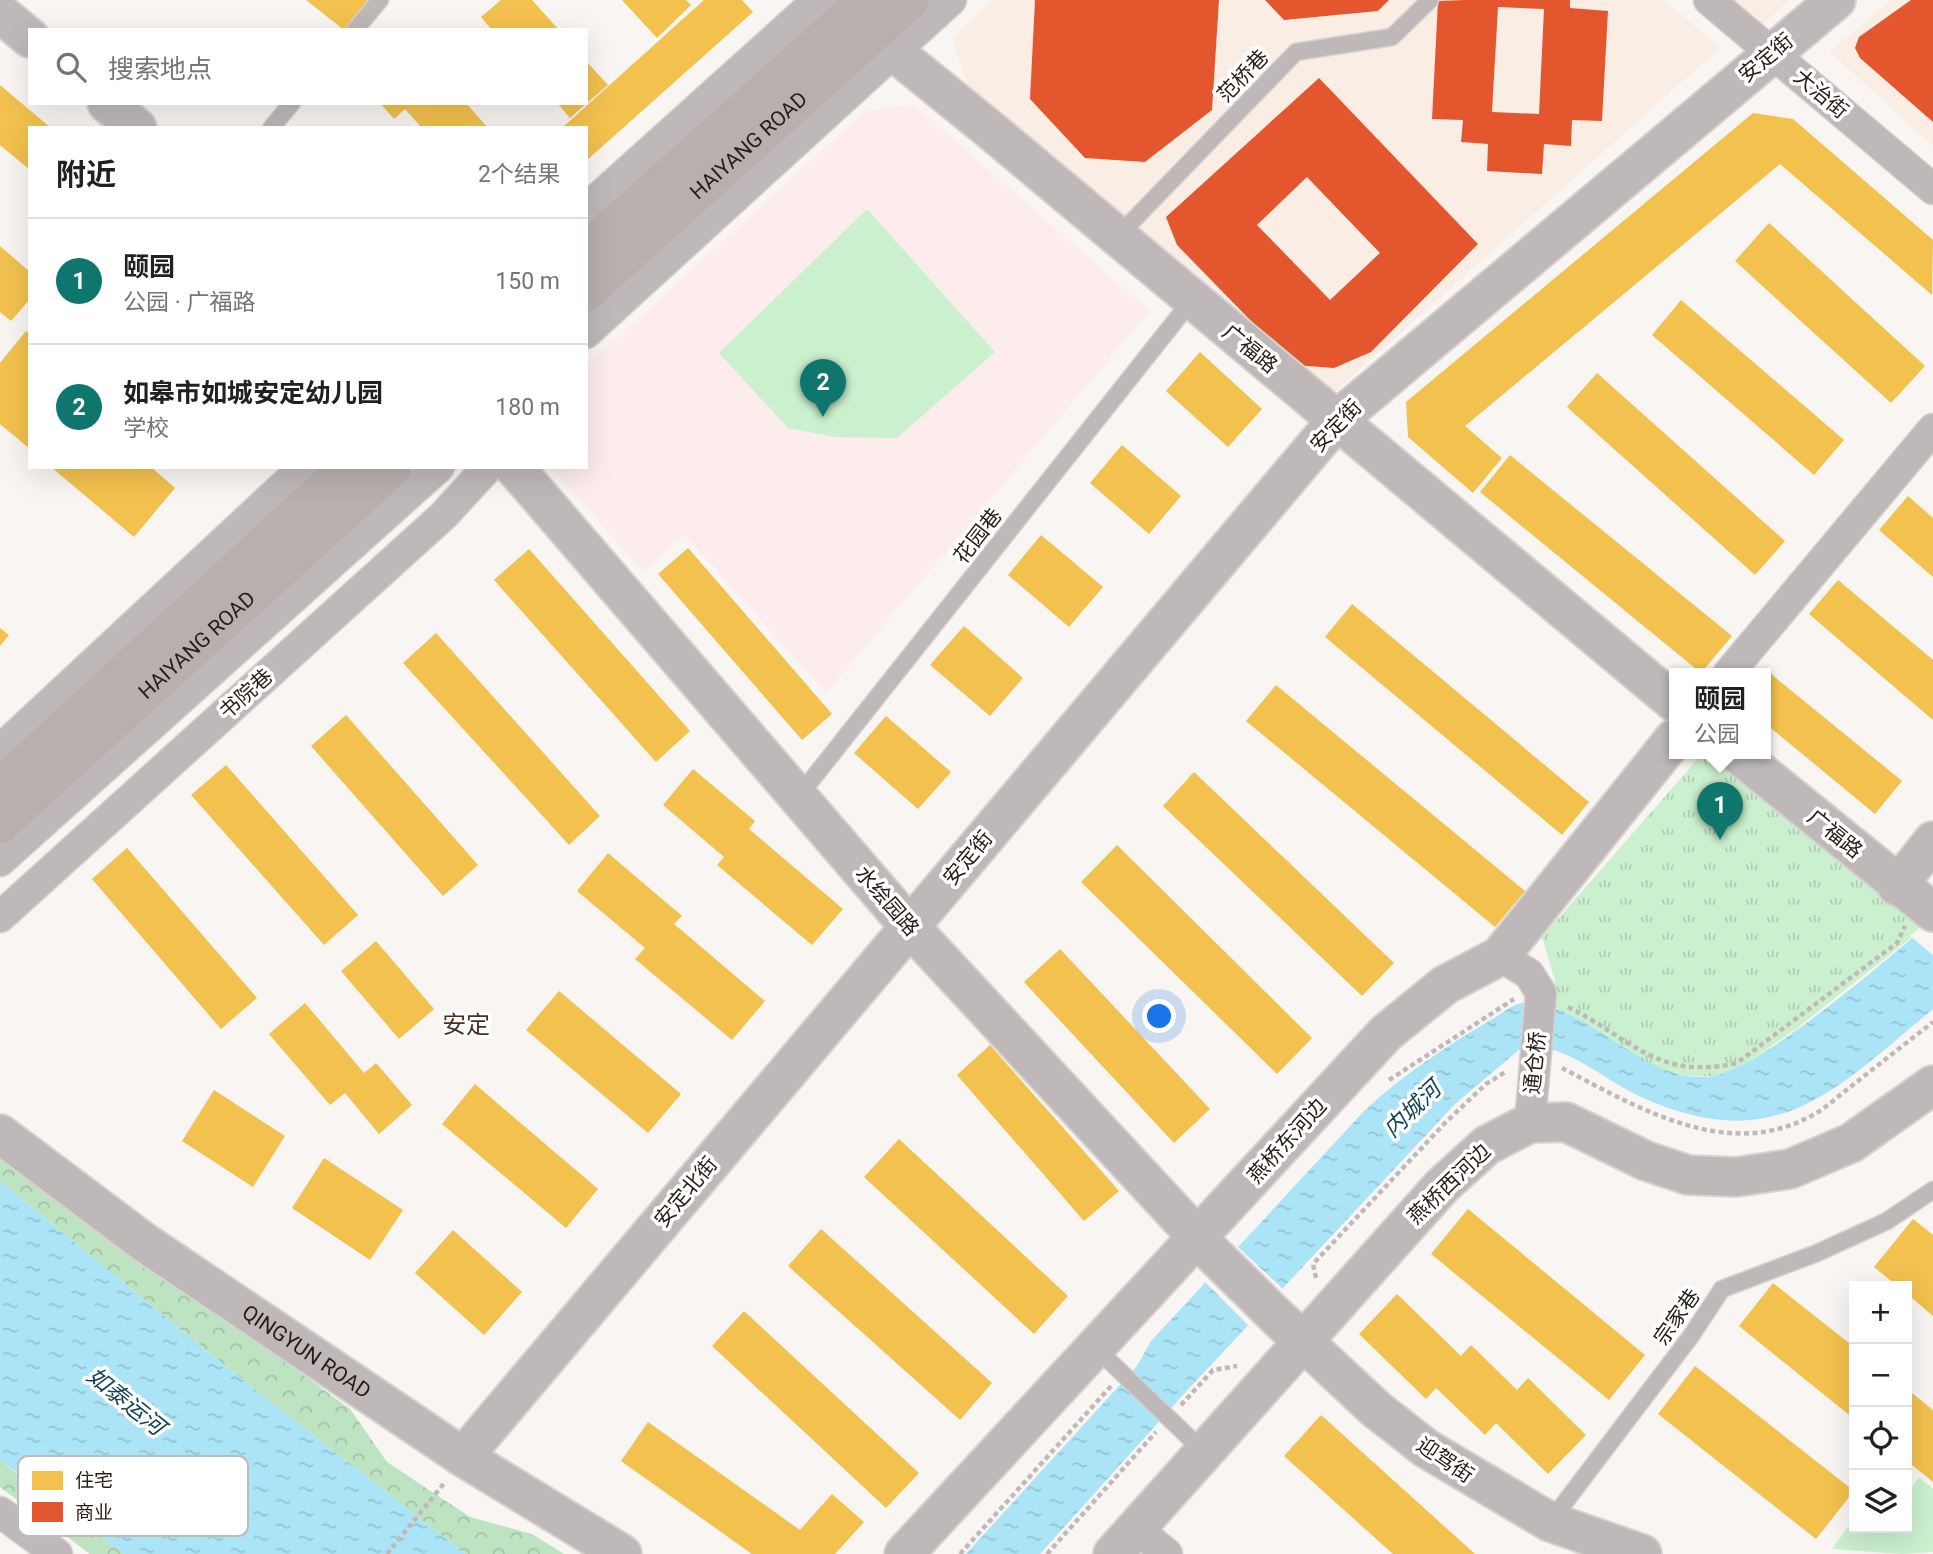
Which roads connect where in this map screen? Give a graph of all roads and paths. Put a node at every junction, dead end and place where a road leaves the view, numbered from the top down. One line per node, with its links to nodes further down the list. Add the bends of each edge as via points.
1 (380, 0): 9 (lane)
2 (910, 0): 8 (main road, HAIYANG ROAD)
3 (951, 0): 8 (street)
4 (1430, 0): 18 (lane, 范桥巷, via 1392,37 1296,52)
5 (1709, 0): 11 (street, 大治街)
6 (1836, 0): 11 (street, 安定街)
7 (0, 13): 10 (street)
8 (854, 17): 17 (street); 18 (street, 广福路); 19 (main road, HAIYANG ROAD); 20 (main road, HAIYANG ROAD); 22 (street)
9 (357, 28)
10 (28, 36)
11 (1772, 52): 16 (street, 大治街); 23 (street, 安定街)
12 (109, 105): 14 (street)
13 (290, 105): 15 (lane)
14 (135, 126)
15 (273, 126)
16 (1933, 189)
17 (588, 208)
18 (1117, 237): 21 (street, 广福路)
19 (588, 249)
20 (588, 290)
21 (1191, 301): 23 (street, 广福路); 37 (lane, 花园巷)
22 (588, 331)
23 (1337, 420): 32 (street, 广福路); 42 (street, 安定街)
24 (1933, 429): 31 (street)
25 (302, 469): 34 (street)
26 (346, 469): 36 (main road, HAIYANG ROAD)
27 (391, 469): 39 (main road, HAIYANG ROAD)
28 (437, 469): 39 (street)
29 (486, 469): 41 (street, 书院巷, via 444,514)
30 (516, 469): 37 (street, 水绘园路)
31 (1733, 668)
32 (1669, 697)
33 (1669, 745): 43 (street, 燕桥东河边)
34 (0, 750)
35 (1744, 759): 40 (street, 广福路)
36 (0, 788)
37 (798, 797): 42 (street, 水绘园路)
38 (1933, 841): 40 (street)
39 (5, 844)
40 (1919, 902): 44 (path, via 1897,943 1737,1063 1711,1069 1681,1068 1647,1055 1576,1011)
41 (0, 917)
42 (910, 927): 50 (street, 水绘园路); 54 (street, 安定北街)
43 (1500, 956): 44 (street, via 1529,974); 50 (street, 燕桥东河边, via 1445,985 1386,1032)
44 (1540, 998): 45 (path, via 1520,995); 47 (street, 通仓桥)
45 (1386, 1082)
46 (1933, 1085): 47 (street, 燕桥西河边, via 1851,1143 1790,1169 1736,1177 1688,1175 1646,1161 1566,1122)
47 (1530, 1123): 51 (street, 燕桥西河边, via 1487,1144)
48 (0, 1134): 54 (street, QINGYUN ROAD)
49 (1933, 1189): 56 (lane, 宗家巷, via 1887,1221 1722,1289)
50 (1207, 1247): 51 (street, 水绘园路); 52 (street, 燕桥东河边)
51 (1290, 1330): 53 (street, 燕桥西河边); 56 (street, 迎驾街, via 1427,1449)
52 (1115, 1365): 53 (lane); 63 (street, 燕桥东河边); 64 (path)
53 (1204, 1452): 59 (street, 燕桥西河边)
54 (455, 1468): 61 (path); 62 (street, QINGYUN ROAD)
55 (0, 1512): 57 (street)
56 (1550, 1522): 66 (street, 迎驾街)
57 (18, 1525)
58 (33, 1536): 60 (street)
59 (1125, 1541): 65 (street)
60 (57, 1554)
61 (387, 1554)
62 (622, 1554)
63 (904, 1554)
64 (960, 1554)
65 (1167, 1554)
66 (1642, 1554)

